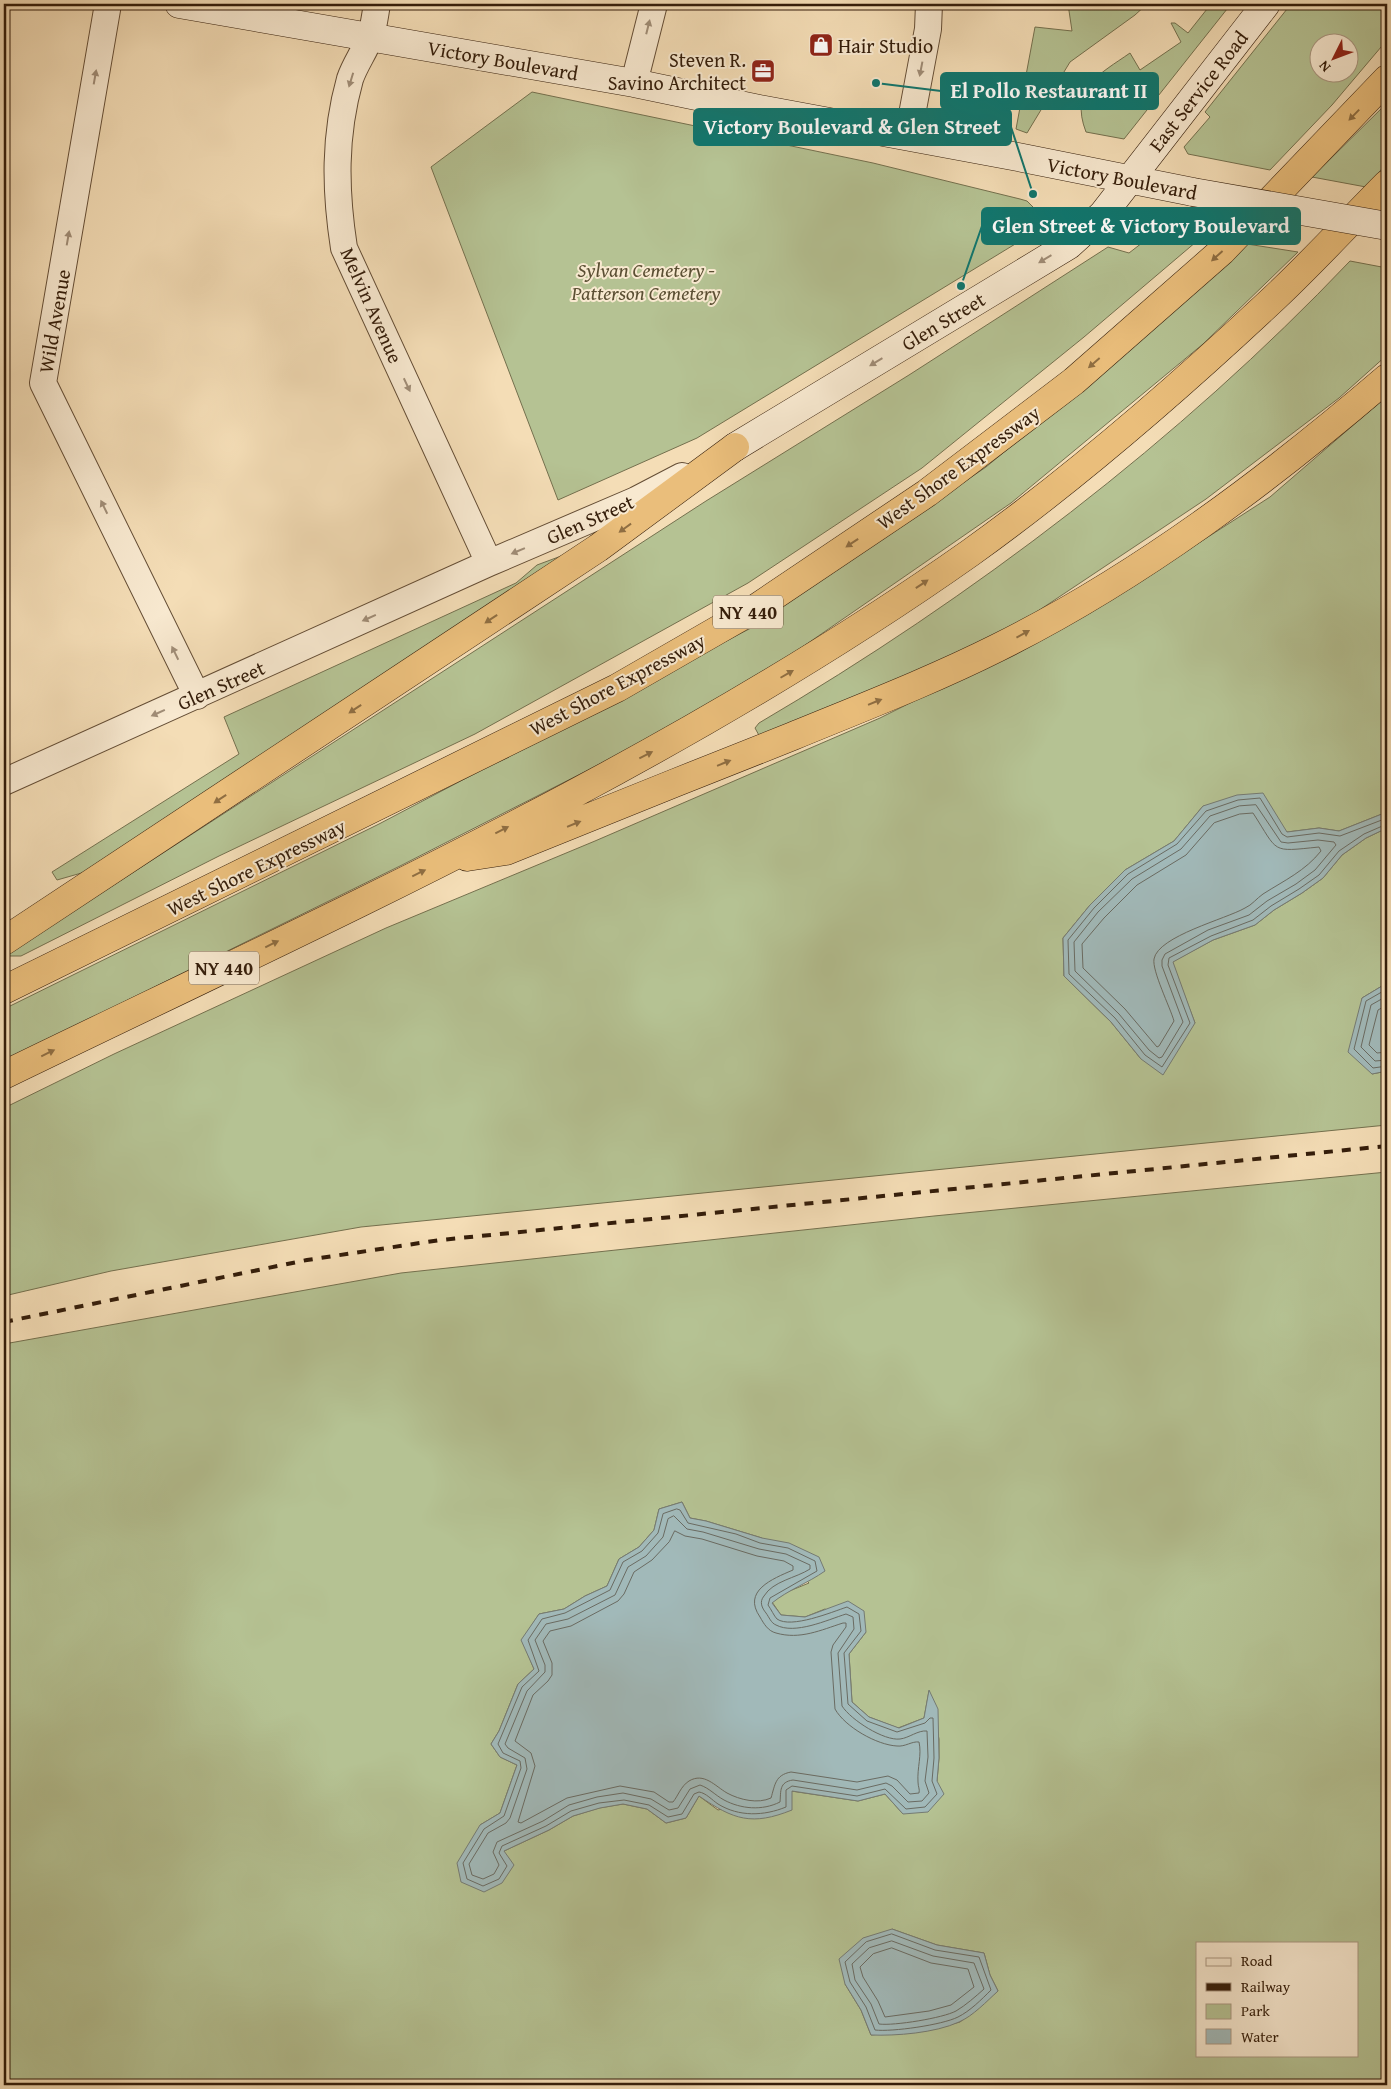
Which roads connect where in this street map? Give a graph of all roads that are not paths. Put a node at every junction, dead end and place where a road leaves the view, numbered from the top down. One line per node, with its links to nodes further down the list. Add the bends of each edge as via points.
1 (108, 4): 17 (street, Wild Avenue, one-way to 1, via 43,383)
2 (179, 4): 7 (main road, Victory Boulevard)
3 (377, 4): 7 (street, Melvin Avenue)
4 (654, 4): 9 (street, one-way to 4)
5 (929, 4): 10 (street, one-way to 10, via 928,29)
6 (1266, 4): 11 (main road, East Service Road)
7 (371, 36): 9 (main road, Victory Boulevard); 16 (street, Melvin Avenue, one-way to 16, via 351,76 340,122 338,206 344,248)
8 (1387, 78): 21 (highway, West Shore Expressway / NY 440, one-way to 21, via 1222,251 1074,381 928,493 764,602 617,688)
9 (634, 84): 10 (main road, Victory Boulevard)
10 (908, 136): 11 (main road, Victory Boulevard)
11 (1130, 179): 13 (main road, Victory Boulevard, bridge); 15 (main road, Glen Street, one-way to 15, via 1103,214 1069,245)
12 (1387, 184): 19 (highway, NY 440, one-way to 12, via 658,749 797,668 970,552 1119,438 1273,300)
13 (1387, 226)
14 (1387, 378): 19 (highway, one-way to 14, via 506,851 887,698 998,648 1136,568 1232,503 1310,444)
15 (735, 448): 16 (street, Glen Street, one-way to 16, via 636,500); 20 (highway, one-way to 20, via 598,548)
16 (489, 563): 17 (street, Glen Street, one-way to 17)
17 (196, 696): 18 (street, Glen Street, one-way to 18)
18 (4, 782)
19 (444, 861): 22 (highway, NY 440, one-way to 19)
20 (4, 942)
21 (4, 990)
22 (4, 1075)

